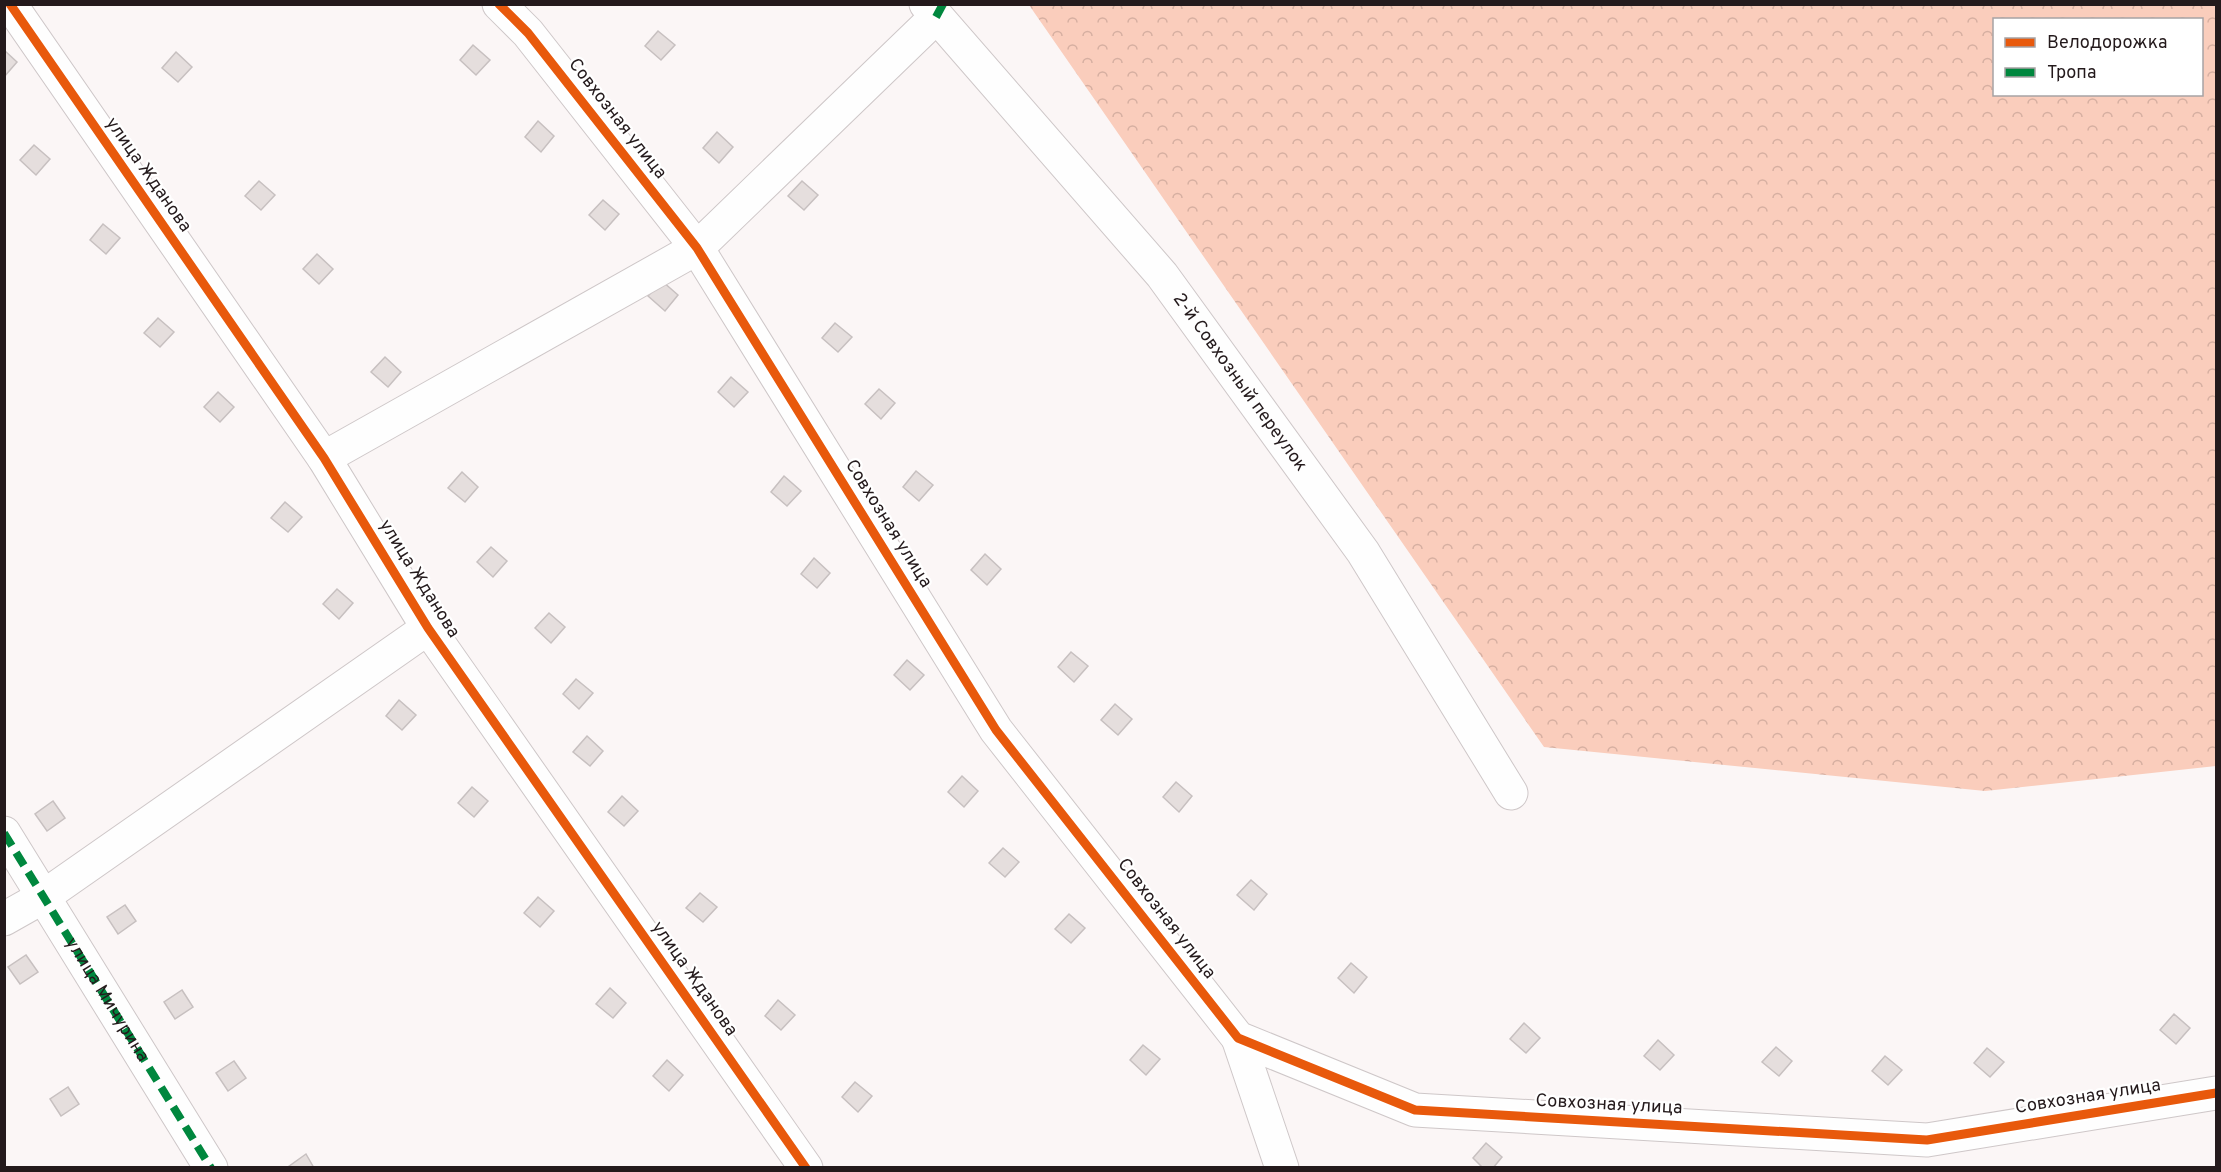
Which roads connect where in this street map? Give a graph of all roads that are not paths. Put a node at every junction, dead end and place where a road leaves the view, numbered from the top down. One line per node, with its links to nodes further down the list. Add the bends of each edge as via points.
1 (10, 4): 5 (street, улица Жданова)
2 (499, 4): 4 (street, Совхозная улица, via 528,33)
3 (931, 10): 4 (street); 7 (street, 2-й Совхозный переулок, via 1162,275 1363,552)
4 (696, 248): 5 (street); 11 (street, Совхозная улица, via 996,729)
5 (324, 458): 6 (street, улица Жданова)
6 (428, 628): 9 (street); 14 (street, улица Жданова)
7 (1511, 793)
8 (4, 833): 9 (street, улица Мичурина)
9 (43, 897): 10 (street); 13 (street, улица Мичурина)
10 (4, 919)
11 (1238, 1038): 12 (street, Совхозная улица, via 1415,1110 1927,1140); 15 (street)
12 (2217, 1093)
13 (211, 1167)
14 (806, 1167)
15 (1282, 1167)

